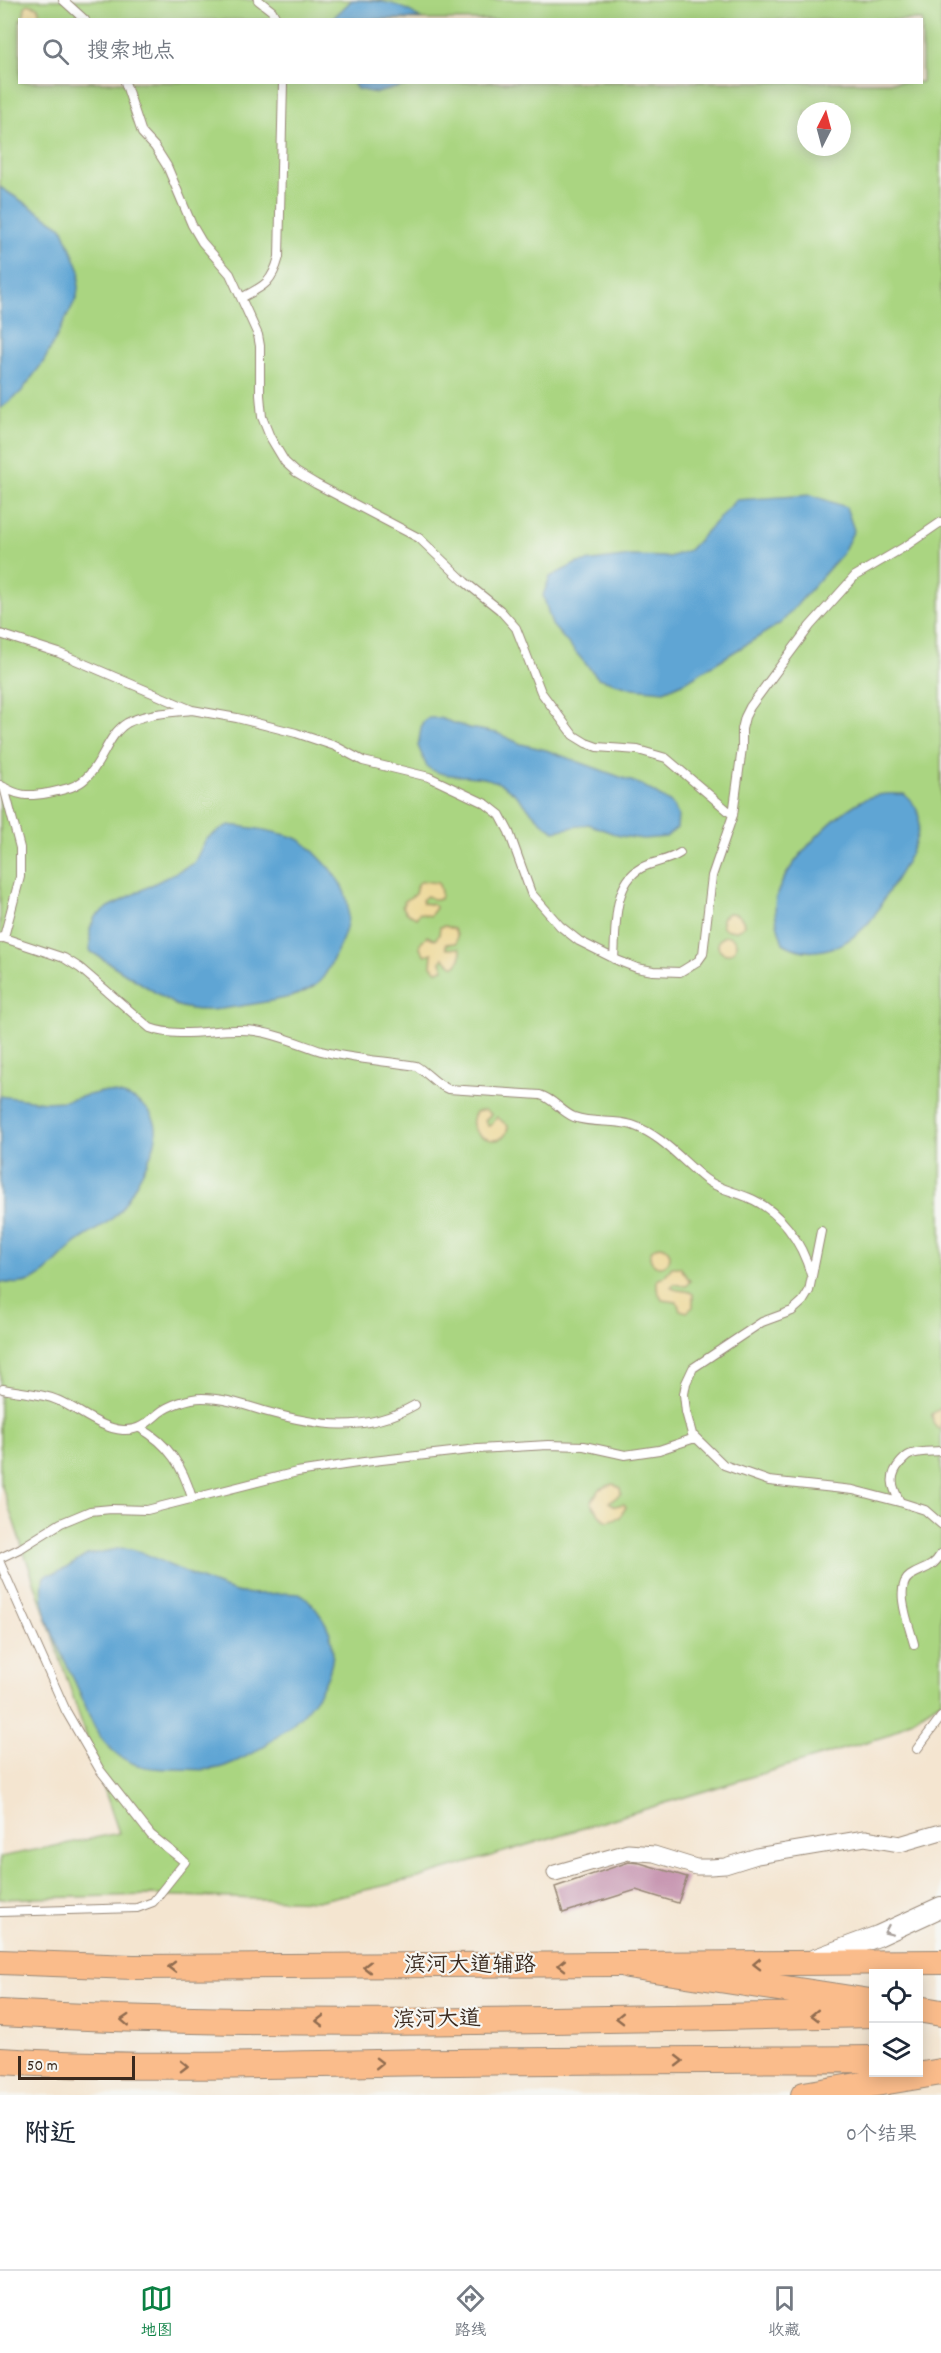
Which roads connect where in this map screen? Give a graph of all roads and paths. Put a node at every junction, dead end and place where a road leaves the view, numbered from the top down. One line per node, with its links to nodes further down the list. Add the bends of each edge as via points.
1 (63, 0): 3 (lane)
2 (258, 0): 4 (lane)
3 (83, 18)
4 (276, 18)
5 (126, 84): 7 (lane, via 138,123 167,166 192,225 230,274)
6 (283, 84): 7 (lane, via 279,257 269,282)
7 (241, 298): 12 (lane, via 260,346 262,417 285,462 316,484 419,538 500,610 516,628 541,692 573,735 597,747 638,750 666,758)
8 (941, 522): 12 (lane, via 855,576 810,626 750,707 742,729)
9 (0, 634): 10 (lane, via 59,653)
10 (192, 710): 11 (lane, via 145,716 126,723 87,777 75,786 35,796 17,795); 15 (lane, via 296,733 363,760 429,777 486,804 500,815 509,832 531,893 560,926)
11 (2, 786): 14 (lane, via 20,849 20,877)
12 (733, 815): 15 (lane, via 712,876 703,954 698,961 680,972 666,973)
13 (680, 853): 15 (lane, via 632,874 618,907)
14 (1, 938): 17 (lane, via 64,958 150,1028 164,1033 207,1030 272,1034 336,1054 417,1066 448,1089 540,1095 574,1117 631,1125 649,1132 718,1188 755,1200 782,1221 799,1246)
15 (614, 959)
16 (821, 1231): 17 (lane)
17 (811, 1275): 21 (lane, via 809,1291 792,1311 762,1322 693,1368 684,1394)
18 (3, 1389): 20 (lane, via 56,1399 109,1427)
19 (415, 1405): 20 (lane, via 379,1422 342,1426 198,1397 160,1412)
20 (140, 1428): 23 (lane, via 165,1444 186,1479)
21 (695, 1438): 23 (lane, via 659,1450 625,1455 584,1446 548,1445 364,1462 297,1472); 24 (lane, via 724,1466 750,1475 770,1481 853,1490)
22 (941, 1451): 24 (lane, via 909,1454 894,1470 892,1484)
23 (192, 1498): 27 (lane, via 147,1510 90,1511 61,1523)
24 (900, 1502): 25 (lane, via 925,1510)
25 (941, 1524)
26 (941, 1554): 28 (lane, via 932,1566 904,1582 903,1598)
27 (0, 1560): 34 (lane, via 66,1711 100,1770 151,1835 185,1862 153,1902 137,1908)
28 (914, 1644)
29 (941, 1717): 30 (lane)
30 (917, 1749)
31 (941, 1832): 32 (street, via 900,1844 865,1838 710,1867 628,1852)
32 (555, 1873)
33 (941, 1907): 37 (street, one-way to 37)
34 (0, 1912)
35 (0, 1962): 38 (main road, 滨河大道辅路, one-way to 35, via 133,1967)
36 (941, 1962): 37 (main road, 滨河大道辅路)
37 (804, 1963): 38 (main road, 滨河大道辅路, one-way to 38)
38 (628, 1965): 39 (highway)
39 (869, 2001)
40 (923, 2011): 42 (highway)
41 (0, 2013): 43 (highway, 滨河大道, one-way to 41, via 372,2022 133,2020)
42 (941, 2013)
43 (869, 2014)
44 (869, 2059): 47 (highway, 滨河大道, one-way to 44, via 218,2066)
45 (923, 2059): 46 (highway)
46 (941, 2059)
47 (0, 2061)
48 (941, 2072): 49 (highway)
49 (804, 2095)

